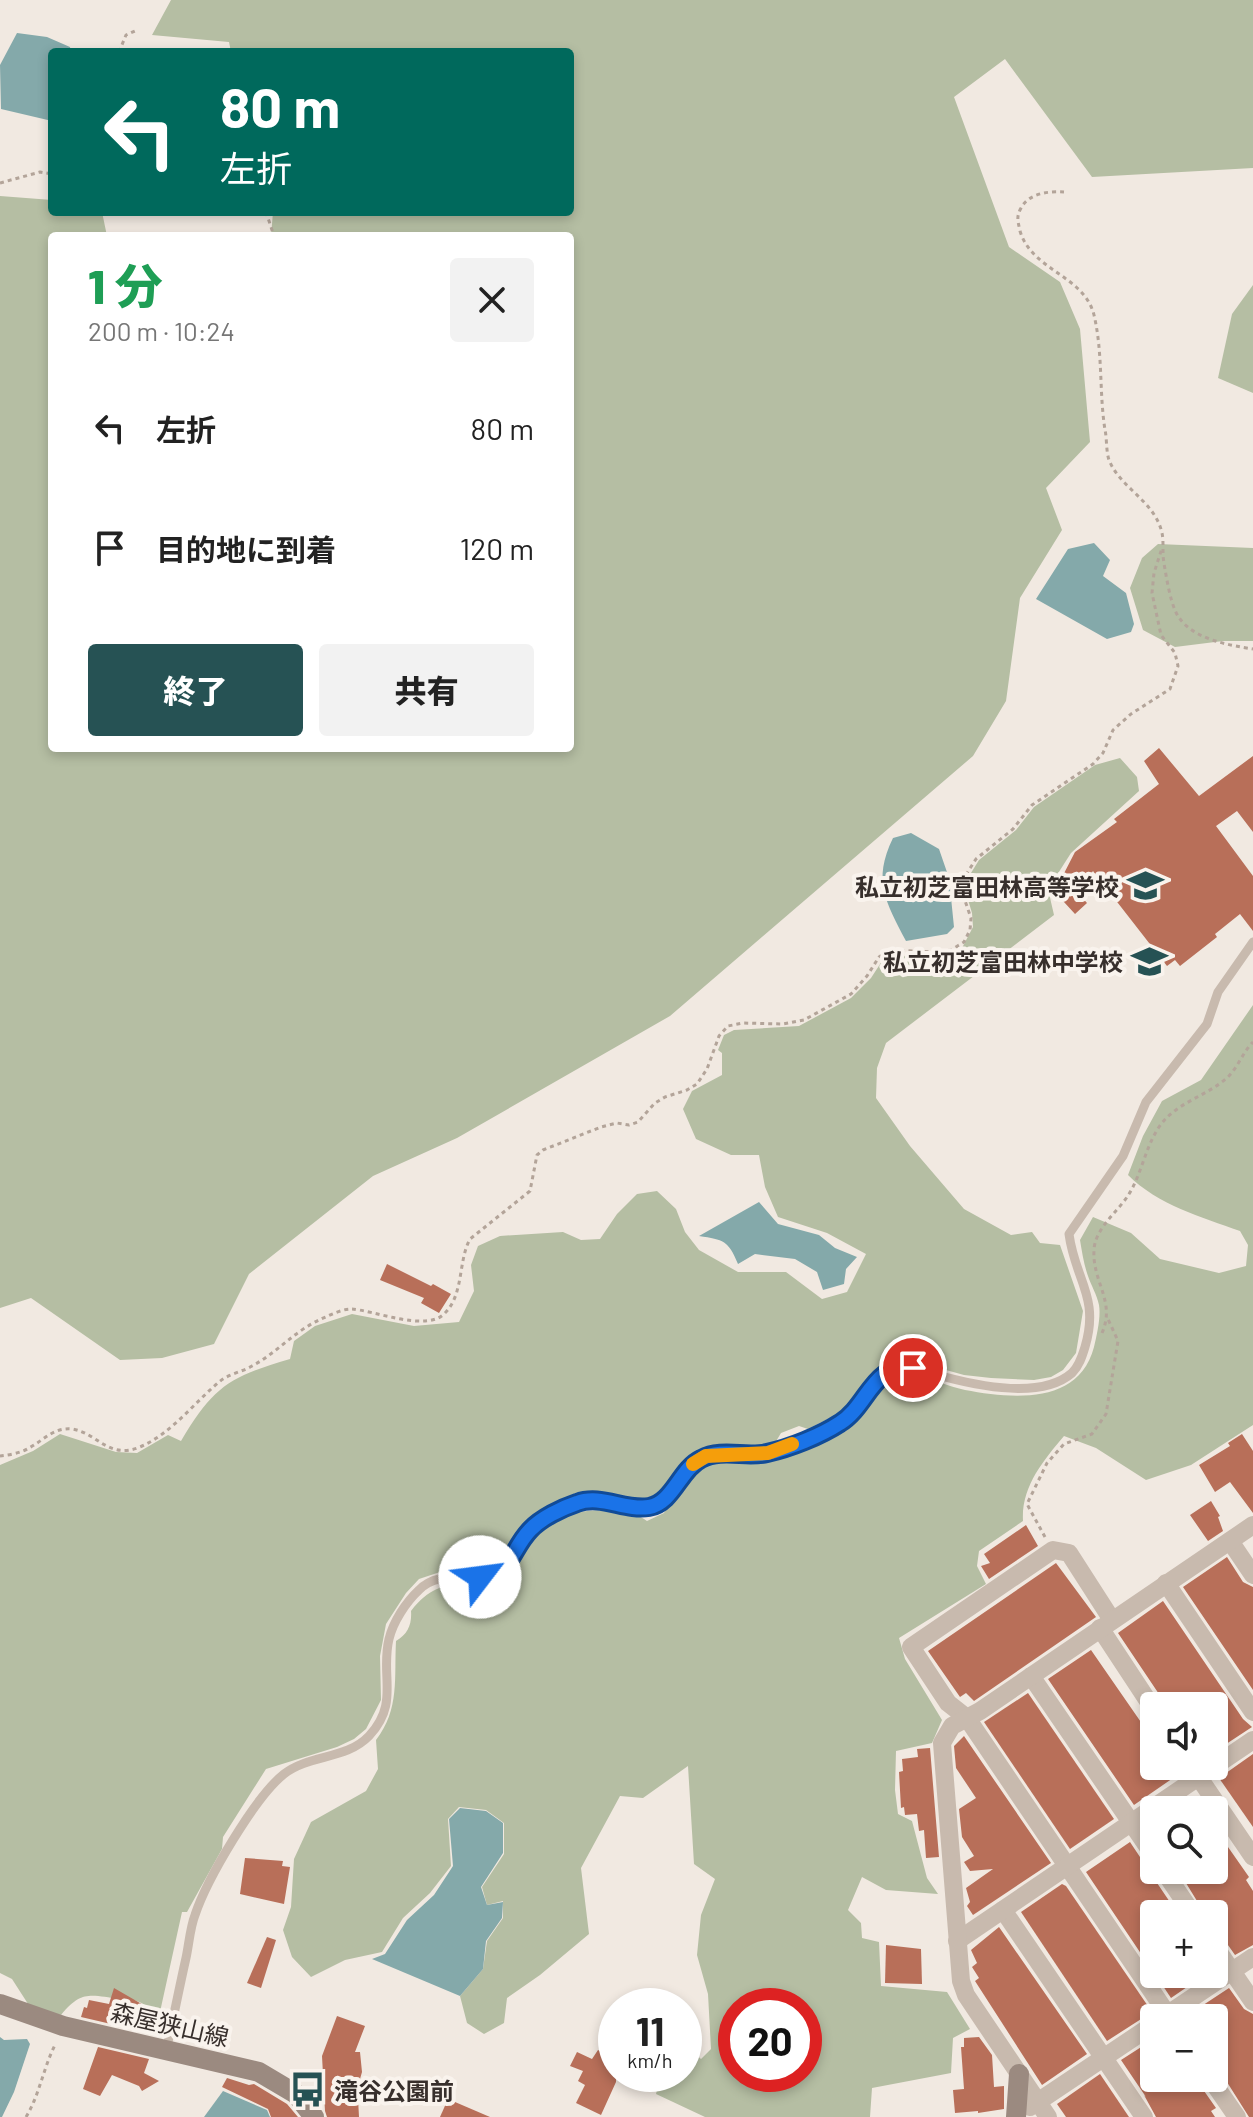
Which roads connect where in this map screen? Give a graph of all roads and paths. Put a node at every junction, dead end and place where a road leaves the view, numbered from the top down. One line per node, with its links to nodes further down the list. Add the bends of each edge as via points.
1 (137, 30): 2 (path, via 126,35)
2 (121, 48)
3 (48, 173): 4 (path)
4 (0, 183)
5 (1064, 192): 6 (path, via 1032,197 1022,204 1017,218 1031,253 1081,293 1093,311 1109,459 1150,508 1162,534)
6 (1162, 548): 7 (path, via 1174,610 1184,624 1223,645); 12 (path, via 1152,593 1161,635 1178,666 1170,689 1131,714 1113,730 1093,764 1032,805 1013,829 976,859 964,884 971,918 964,942 936,952 890,950 851,994 804,1020 728,1026 697,1084 655,1103 638,1122 601,1127 543,1150 537,1155 530,1191 470,1239 453,1298 446,1313 434,1321 349,1309 329,1315 299,1329 254,1365 221,1380 195,1407 137,1448 123,1451 75,1429 59,1429 27,1449)
7 (1253, 649)
8 (1253, 942): 11 (lane, via 1218,992 1207,1024 1146,1102 1123,1156 1069,1234 1091,1311)
9 (1253, 1042): 10 (path, via 1228,1076 1174,1109 1160,1126 1130,1192 1103,1226 1094,1249)
10 (1108, 1319): 11 (path, via 1097,1347); 15 (path, via 1118,1341 1106,1414 1092,1434 1064,1444 1047,1463 1027,1504)
11 (1084, 1350): 42 (lane, via 1066,1377 1030,1387 991,1387 895,1368 876,1380 844,1421 831,1428 768,1453 698,1460 653,1506 575,1503 530,1530 499,1572 424,1585 391,1632 388,1700 376,1728 355,1748 296,1766 265,1791 212,1879 195,1914)
12 (0, 1456)
13 (1253, 1525): 14 (street)
14 (1230, 1541): 16 (street); 17 (street)
15 (1053, 1550): 18 (street, via 1069,1553); 22 (street, via 911,1647 948,1703)
16 (1253, 1575)
17 (1166, 1583): 18 (street); 21 (street)
18 (1106, 1624): 19 (street); 20 (street)
19 (1031, 1676): 22 (street); 27 (street)
20 (1144, 1692)
21 (1253, 1712)
22 (967, 1718): 30 (street); 32 (street, via 952,1726 942,1743)
23 (1253, 1740): 24 (street)
24 (1228, 1753)
25 (1183, 1780): 27 (street)
26 (1200, 1780): 29 (street)
27 (1131, 1822): 28 (street); 30 (street)
28 (1140, 1835)
29 (1253, 1857)
30 (1067, 1866): 31 (street); 38 (street)
31 (1003, 1910): 32 (street); 43 (street)
32 (957, 1941): 44 (street, via 966,1995)
33 (1253, 1957): 35 (street)
34 (1228, 1965): 35 (street)
35 (1232, 1971): 36 (street); 39 (street)
36 (1253, 2002)
37 (0, 2004): 40 (main road, 森屋狭山線)
38 (1154, 2004)
39 (1185, 2004)
40 (65, 2027): 42 (main road, 森屋狭山線); 48 (path, via 44,2065)
41 (1140, 2034): 43 (street)
42 (166, 2051): 49 (main road, 森屋狭山線, via 274,2079 296,2094)
43 (1104, 2058): 46 (street); 50 (street)
44 (1019, 2074): 46 (street); 47 (main road)
45 (1220, 2092): 51 (street)
46 (1043, 2109): 47 (street)
47 (1015, 2116)
48 (26, 2117)
49 (314, 2117)
50 (1144, 2117)
51 (1237, 2117)

